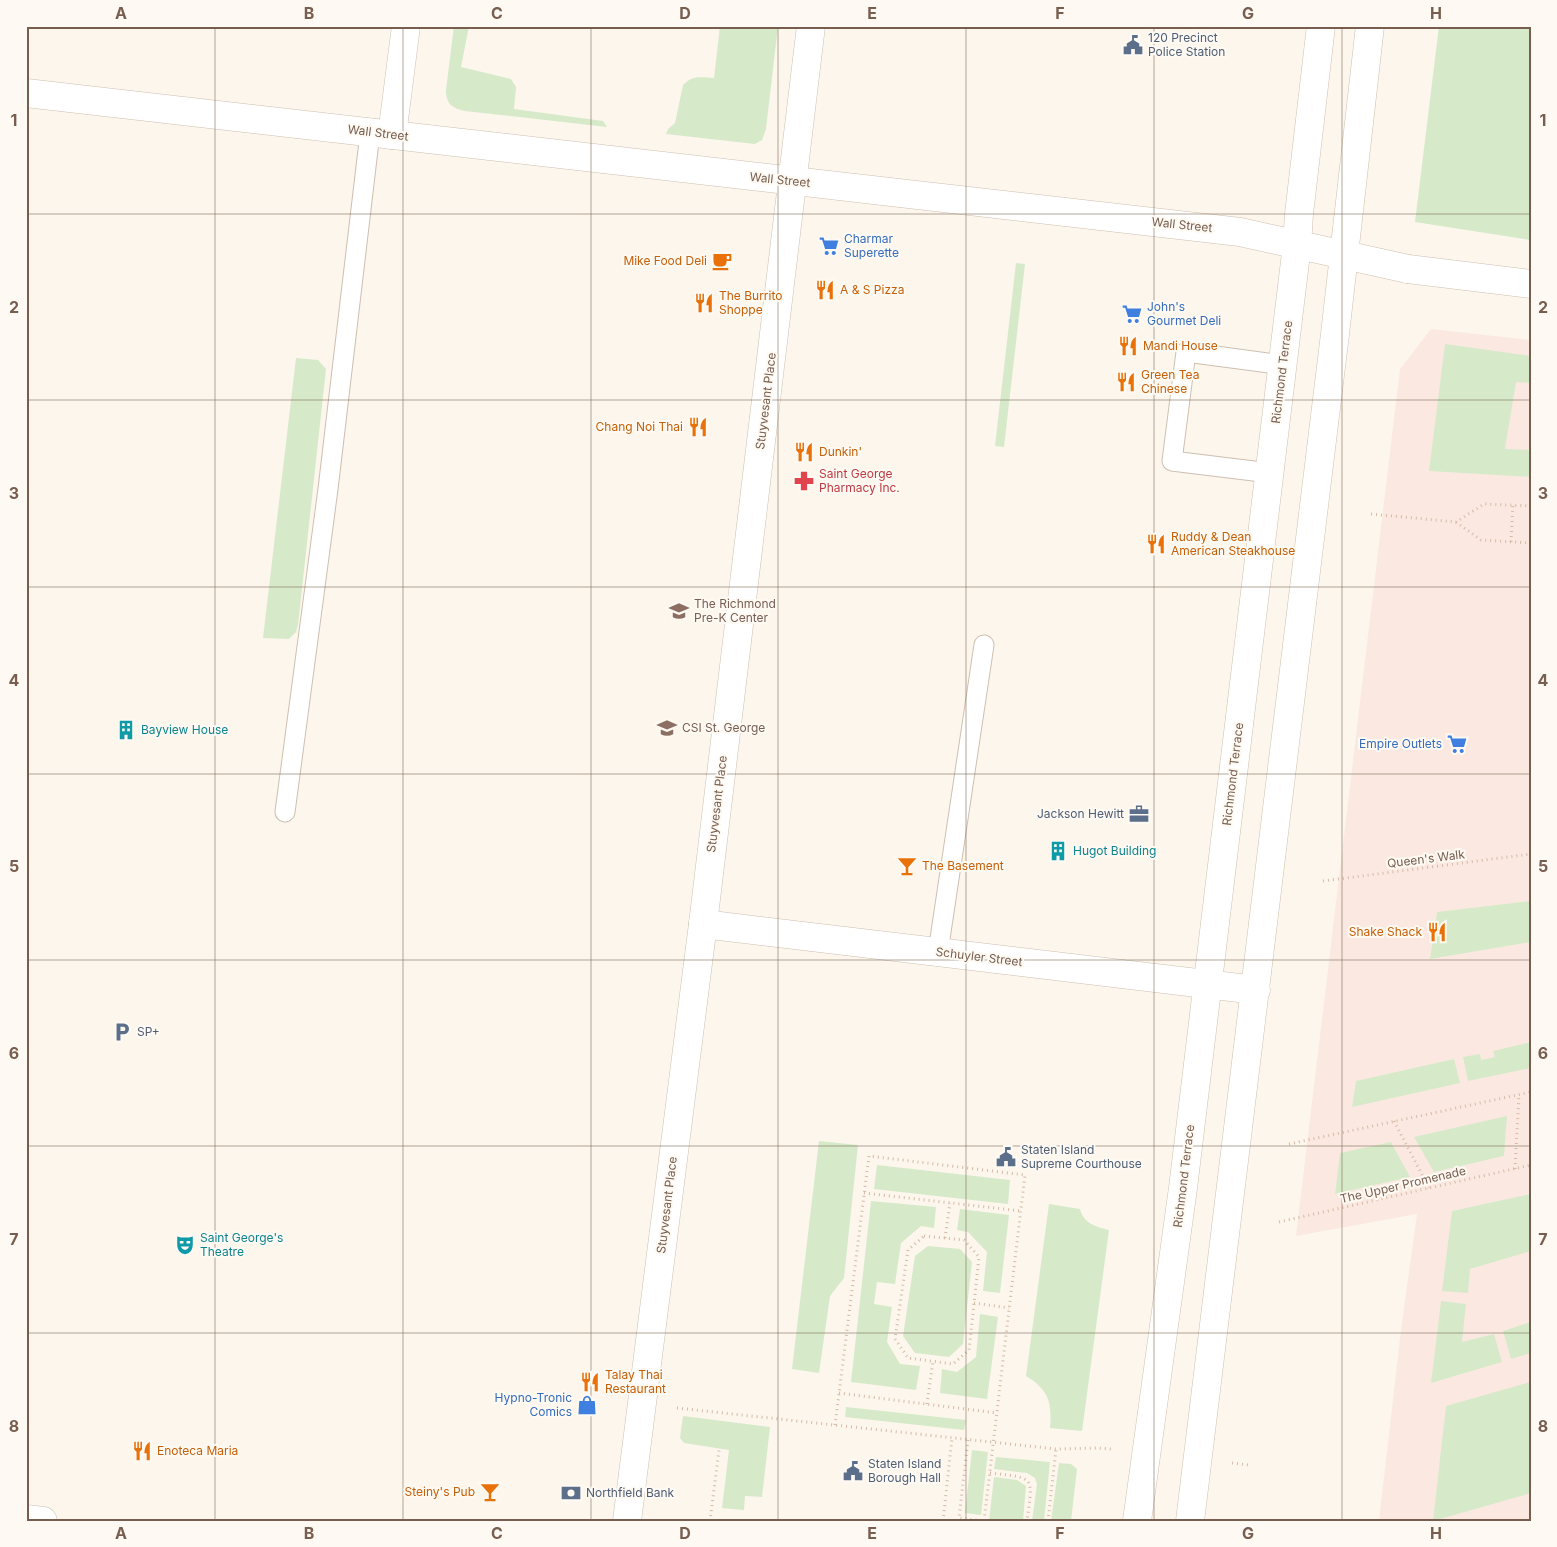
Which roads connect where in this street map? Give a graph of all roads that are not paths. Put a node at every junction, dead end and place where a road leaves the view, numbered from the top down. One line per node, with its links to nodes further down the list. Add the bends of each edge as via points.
1 (406, 26): 6 (street)
2 (811, 26): 7 (street, Stuyvesant Place)
3 (1322, 26): 8 (street, Richmond Terrace)
4 (1370, 26): 9 (street)
5 (26, 93): 6 (street, Wall Street)
6 (381, 134): 7 (street, Wall Street); 14 (lane, via 328,489)
7 (793, 181): 8 (street, Wall Street, via 1240,232); 15 (street, Stuyvesant Place)
8 (1297, 245): 9 (street, Wall Street); 11 (street, Richmond Terrace)
9 (1344, 256): 10 (street, Wall Street, bridge, via 1408,269); 18 (street)
10 (1531, 284)
11 (1283, 365): 12 (street, Richmond Terrace); 12 (lane, via 1186,352 1172,462)
12 (1270, 473): 17 (street, Richmond Terrace)
13 (984, 645): 16 (lane)
14 (285, 812)
15 (703, 924): 16 (street, Schuyler Street); 21 (street, Stuyvesant Place)
16 (938, 952): 17 (street, Schuyler Street)
17 (1208, 984): 18 (street, Schuyler Street); 22 (street, Richmond Terrace)
18 (1256, 990): 23 (street)
19 (26, 1518): 20 (street)
20 (43, 1521)
21 (627, 1521)
22 (1136, 1521)
23 (1190, 1521)

